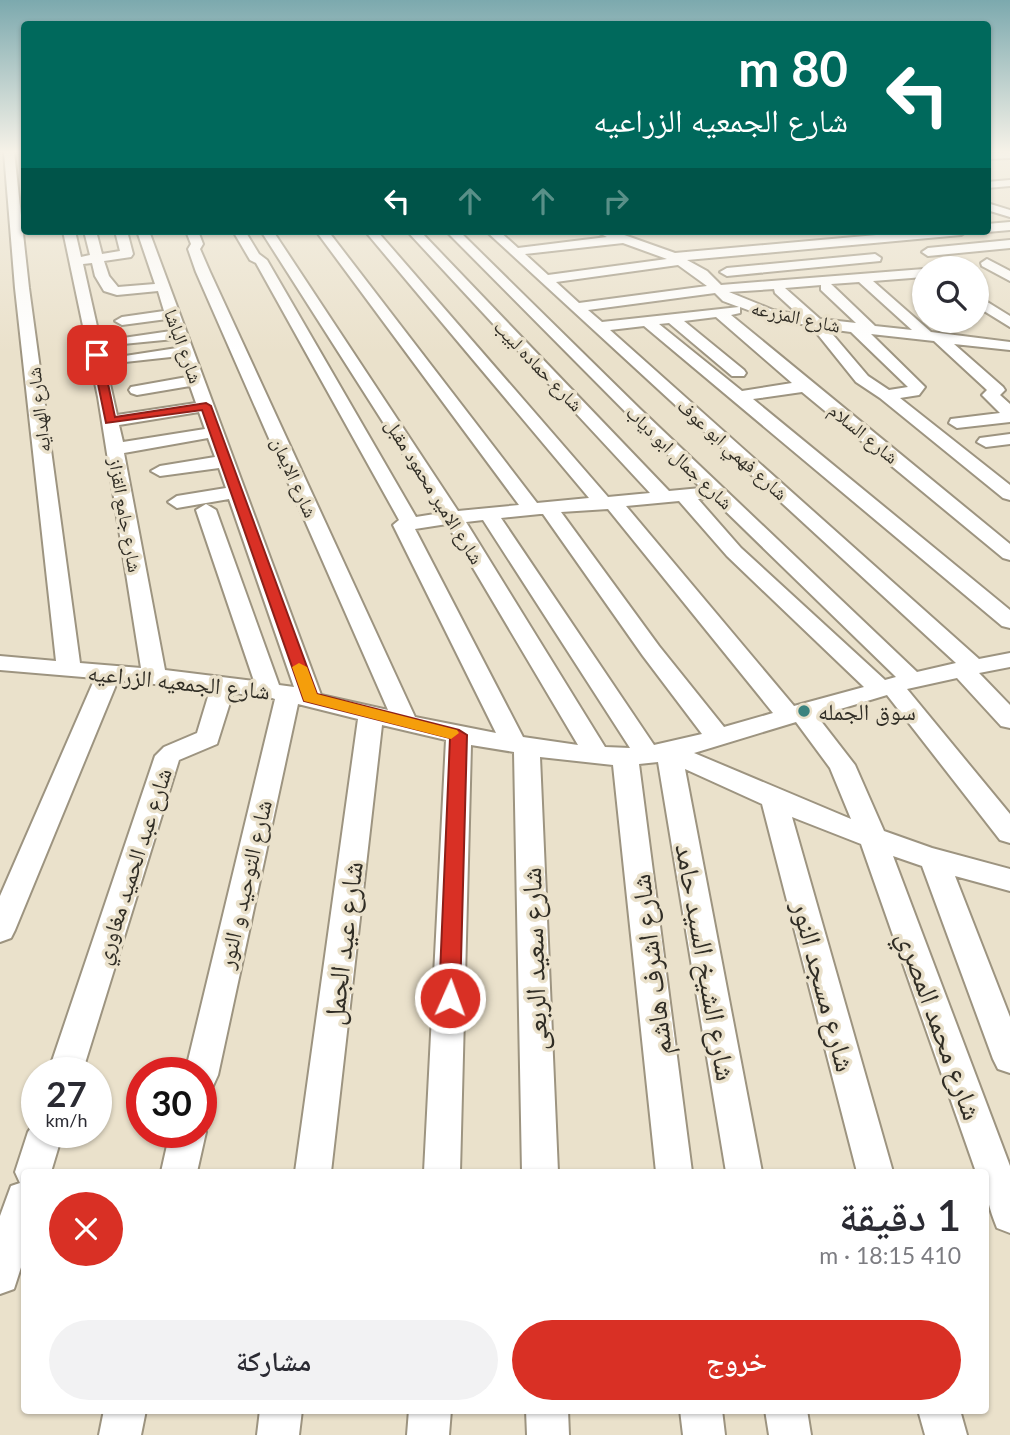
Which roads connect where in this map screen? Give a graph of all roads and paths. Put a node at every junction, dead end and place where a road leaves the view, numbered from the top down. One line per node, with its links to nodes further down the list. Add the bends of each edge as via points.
1 (15, 219): 95 (street, شارع الهدايه)
2 (1010, 226): 3 (street)
3 (991, 228)
4 (70, 235): 30 (street, شارع جامع القزاز)
5 (91, 235): 29 (street)
6 (122, 235): 29 (street, via 127,254)
7 (145, 235): 41 (street, شارع الباشا)
8 (194, 235): 106 (street, شارع الايمان, via 194,250 206,279)
9 (241, 235): 89 (street, via 254,257 261,260)
10 (270, 235): 88 (street, شارع الامير محمود مقبل)
11 (325, 235): 86 (street)
12 (374, 235): 84 (street, شارع محمد المصري)
13 (417, 235): 82 (street, شارع حماده لبيب)
14 (456, 235): 80 (street, شارع جمال ابو دياب)
15 (496, 235): 20 (street, شارع فهمي ابو عوف)
16 (612, 235): 19 (street, شارع المزرعه)
17 (643, 235): 24 (street)
18 (950, 235): 23 (street)
19 (623, 239): 20 (street); 24 (street, شارع المزرعه)
20 (519, 244): 32 (street, شارع فهمي ابو عوف)
21 (1010, 244): 25 (street)
22 (886, 248): 23 (street)
23 (871, 249): 24 (street, via 737,256); 34 (street); 35 (street)
24 (665, 251): 28 (street); 32 (street); 34 (street, شارع المزرعه)
25 (929, 252)
26 (913, 254): 27 (street)
27 (916, 256)
28 (583, 258)
29 (97, 259): 30 (street); 41 (street, via 109,275 112,290)
30 (76, 261): 71 (street, شارع جامع القزاز)
31 (1010, 261): 36 (street, via 981,264)
32 (539, 269): 44 (street, شارع فهمي ابو عوف)
33 (912, 274): 35 (street)
34 (702, 275): 37 (street); 42 (street, شارع المزرعه)
35 (899, 275): 38 (street); 39 (street)
36 (1010, 277)
37 (677, 278)
38 (862, 278): 42 (street); 57 (street)
39 (912, 285)
40 (826, 287): 55 (street)
41 (159, 288): 45 (street); 50 (street); 61 (street, شارع الباشا)
42 (716, 289): 44 (street); 47 (street, شارع المزرعه)
43 (779, 290): 52 (street)
44 (570, 296): 54 (street, شارع فهمي ابو عوف)
45 (125, 304)
46 (989, 308): 53 (street)
47 (754, 309): 48 (street); 52 (street, شارع المزرعه)
48 (719, 312): 49 (street); 65 (street, شارع السلام)
49 (671, 317): 51 (street); 63 (street)
50 (122, 321)
51 (647, 321): 54 (street); 68 (street)
52 (816, 323): 55 (street, شارع المزرعه); 67 (street, via 862,379)
53 (1010, 323)
54 (600, 327): 96 (street, شارع فهمي ابو عوف)
55 (864, 329): 57 (street, شارع المزرعه); 67 (street, via 917,387 914,392)
56 (975, 333): 59 (street)
57 (934, 338): 59 (street, شارع المزرعه); 70 (street, via 997,390 990,396)
58 (128, 341): 61 (street)
59 (989, 344): 60 (street, شارع المزرعه)
60 (1010, 346)
61 (184, 348): 62 (street); 64 (street, شارع الباشا)
62 (138, 363)
63 (738, 373)
64 (197, 380): 66 (street); 69 (street, شارع الباشا)
65 (807, 386): 68 (street); 92 (street, شارع السلام)
66 (137, 390)
67 (886, 395): 81 (street)
68 (740, 396): 93 (street)
69 (206, 406): 71 (street); 73 (street, شارع الباشا)
70 (1008, 410): 72 (street)
71 (110, 421): 76 (street, شارع جامع القزاز)
72 (957, 423)
73 (216, 432): 76 (street); 77 (street, شارع الباشا)
74 (1010, 439): 75 (street)
75 (986, 442)
76 (115, 449): 99 (street, شارع جامع القزاز)
77 (226, 461): 78 (street); 79 (street, شارع الباشا)
78 (160, 471)
79 (238, 492): 83 (street); 90 (street, شارع الباشا)
80 (716, 492): 82 (street); 101 (street, شارع جمال ابو دياب)
81 (1010, 494)
82 (676, 497): 84 (street); 101 (street, شارع حماده لبيب, via 734,552)
83 (177, 502)
84 (609, 504): 86 (street); 104 (street, شارع محمد المصري)
85 (206, 510): 91 (street)
86 (541, 510): 87 (street); 108 (street)
87 (489, 514): 88 (street); 110 (street)
88 (453, 517): 89 (street); 110 (street, شارع الامير محمود مقبل)
89 (407, 524): 109 (street)
90 (256, 544): 91 (street); 102 (street, شارع الباشا)
91 (220, 549): 102 (street)
92 (1010, 554)
93 (1010, 621)
94 (1010, 660): 96 (street, شارع الجمعيه الزراعيه)
95 (69, 668): 97 (street, شارع الجمعيه الزراعيه); 98 (street, شارع الجمعيه الزراعيه)
96 (968, 668): 101 (street, شارع الجمعيه الزراعيه); 105 (street, شارع فهمي ابو عوف)
97 (3, 669)
98 (109, 673): 99 (street, شارع الجمعيه الزراعيه); 116 (street)
99 (154, 676): 100 (street, شارع الجمعيه الزراعيه)
100 (224, 684): 102 (street, شارع الجمعيه الزراعيه); 117 (street, شارع عبد الحميد مغاوري, via 208,738 168,756)
101 (895, 685): 104 (street, شارع الجمعيه الزراعيه); 112 (street)
102 (289, 694): 103 (street, شارع الجمعيه الزراعيه); 118 (street, شارع التوحيد و النور)
103 (371, 713): 106 (street, شارع الجمعيه الزراعيه); 124 (street, شارع عيد الجمل)
104 (795, 714): 108 (street, شارع الجمعيه الزراعيه); 113 (street, شارع محمد المصري, via 842,765)
105 (1010, 720)
106 (407, 723): 107 (street, شارع الجمعيه الزراعيه)
107 (459, 735): 109 (street, شارع الجمعيه الزراعيه); 125 (street)
108 (718, 737): 110 (street, شارع الجمعيه الزراعيه)
109 (520, 746): 110 (street, شارع الجمعيه الزراعيه); 126 (street, شارع سعيد الربعى)
110 (635, 755): 111 (street); 127 (street, شارع اشرف هاشم); 128 (street, شارع الشيخ السيد حامد)
111 (774, 799): 113 (street); 129 (street, شارع مسجد النور)
112 (1010, 833)
113 (872, 836): 114 (street); 131 (street, شارع محمد المصري)
114 (933, 859): 115 (street); 119 (street)
115 (1010, 880)
116 (0, 930)
117 (70, 1057)
118 (205, 1057)
119 (1010, 1059)
120 (41, 1148): 122 (street)
121 (184, 1148): 123 (street)
122 (34, 1169)
123 (180, 1169)
124 (313, 1169)
125 (442, 1169)
126 (540, 1169)
127 (674, 1169)
128 (743, 1169)
129 (874, 1169)
130 (21, 1208): 132 (street)
131 (1010, 1215)
132 (0, 1275)
133 (124, 1414): 140 (street)
134 (281, 1414): 141 (street)
135 (430, 1414): 142 (street)
136 (547, 1414): 143 (street)
137 (701, 1414): 144 (street)
138 (787, 1414): 145 (street)
139 (940, 1414): 146 (street)
140 (120, 1435)
141 (278, 1435)
142 (428, 1435)
143 (548, 1435)
144 (704, 1435)
145 (790, 1435)
146 (946, 1435)

